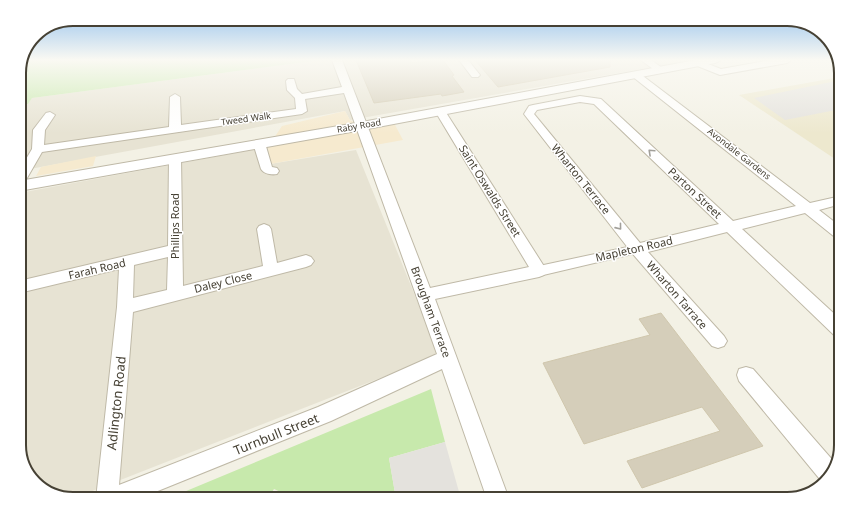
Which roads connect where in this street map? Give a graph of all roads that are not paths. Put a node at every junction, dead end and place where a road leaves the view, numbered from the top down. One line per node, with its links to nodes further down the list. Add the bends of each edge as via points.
1 (291, 84): 7 (street, via 292,90)
2 (346, 84): 5 (street, Brougham Terrace)
3 (586, 84): 9 (street, Raby Road)
4 (648, 84): 20 (street, Avondale Gardens)
5 (348, 89): 7 (street); 11 (street, Brougham Terrace)
6 (175, 97): 12 (street)
7 (300, 97): 12 (street, Tweed Walk, via 302,111)
8 (532, 108): 21 (street, Parton Street, one-way to 8, via 597,101 580,99); 24 (street, Wharton Terrace, one-way to 24, via 529,114)
9 (440, 111): 11 (street, Raby Road); 29 (street, Saint Oswalds Street)
10 (50, 115): 14 (street, via 39,130)
11 (362, 126): 13 (street, Raby Road); 32 (street, Brougham Terrace)
12 (175, 129): 14 (street, Tweed Walk)
13 (259, 143): 15 (street, Raby Road); 17 (street, via 267,169)
14 (38, 149): 16 (street)
15 (175, 158): 18 (street, Raby Road); 25 (street, Phillips Road)
16 (26, 170)
17 (273, 171)
18 (26, 185)
19 (834, 202): 20 (street, Mapleton Road)
20 (807, 208): 21 (street, Mapleton Road); 23 (street, Avondale Gardens)
21 (731, 226): 24 (street, Mapleton Road); 34 (street, Parton Street)
22 (264, 228): 28 (street)
23 (834, 229)
24 (637, 249): 29 (street, Mapleton Road); 35 (street, Wharton Tarrace)
25 (175, 250): 27 (street, Farah Road); 31 (street, Phillips Road)
26 (306, 261): 28 (street, Daley Close)
27 (127, 262): 30 (street, Farah Road); 33 (street, Adlington Road)
28 (271, 270): 31 (street, Daley Close)
29 (539, 271): 32 (street, Mapleton Road)
30 (26, 285)
31 (175, 294): 33 (street)
32 (425, 295): 41 (street, Brougham Terrace)
33 (125, 307): 39 (street, Adlington Road)
34 (834, 324)
35 (718, 341)
36 (438, 362): 40 (street, Turnbull Street, via 324,414)
37 (746, 375): 38 (street)
38 (827, 470)
39 (107, 492)
40 (129, 492)
41 (495, 492)

